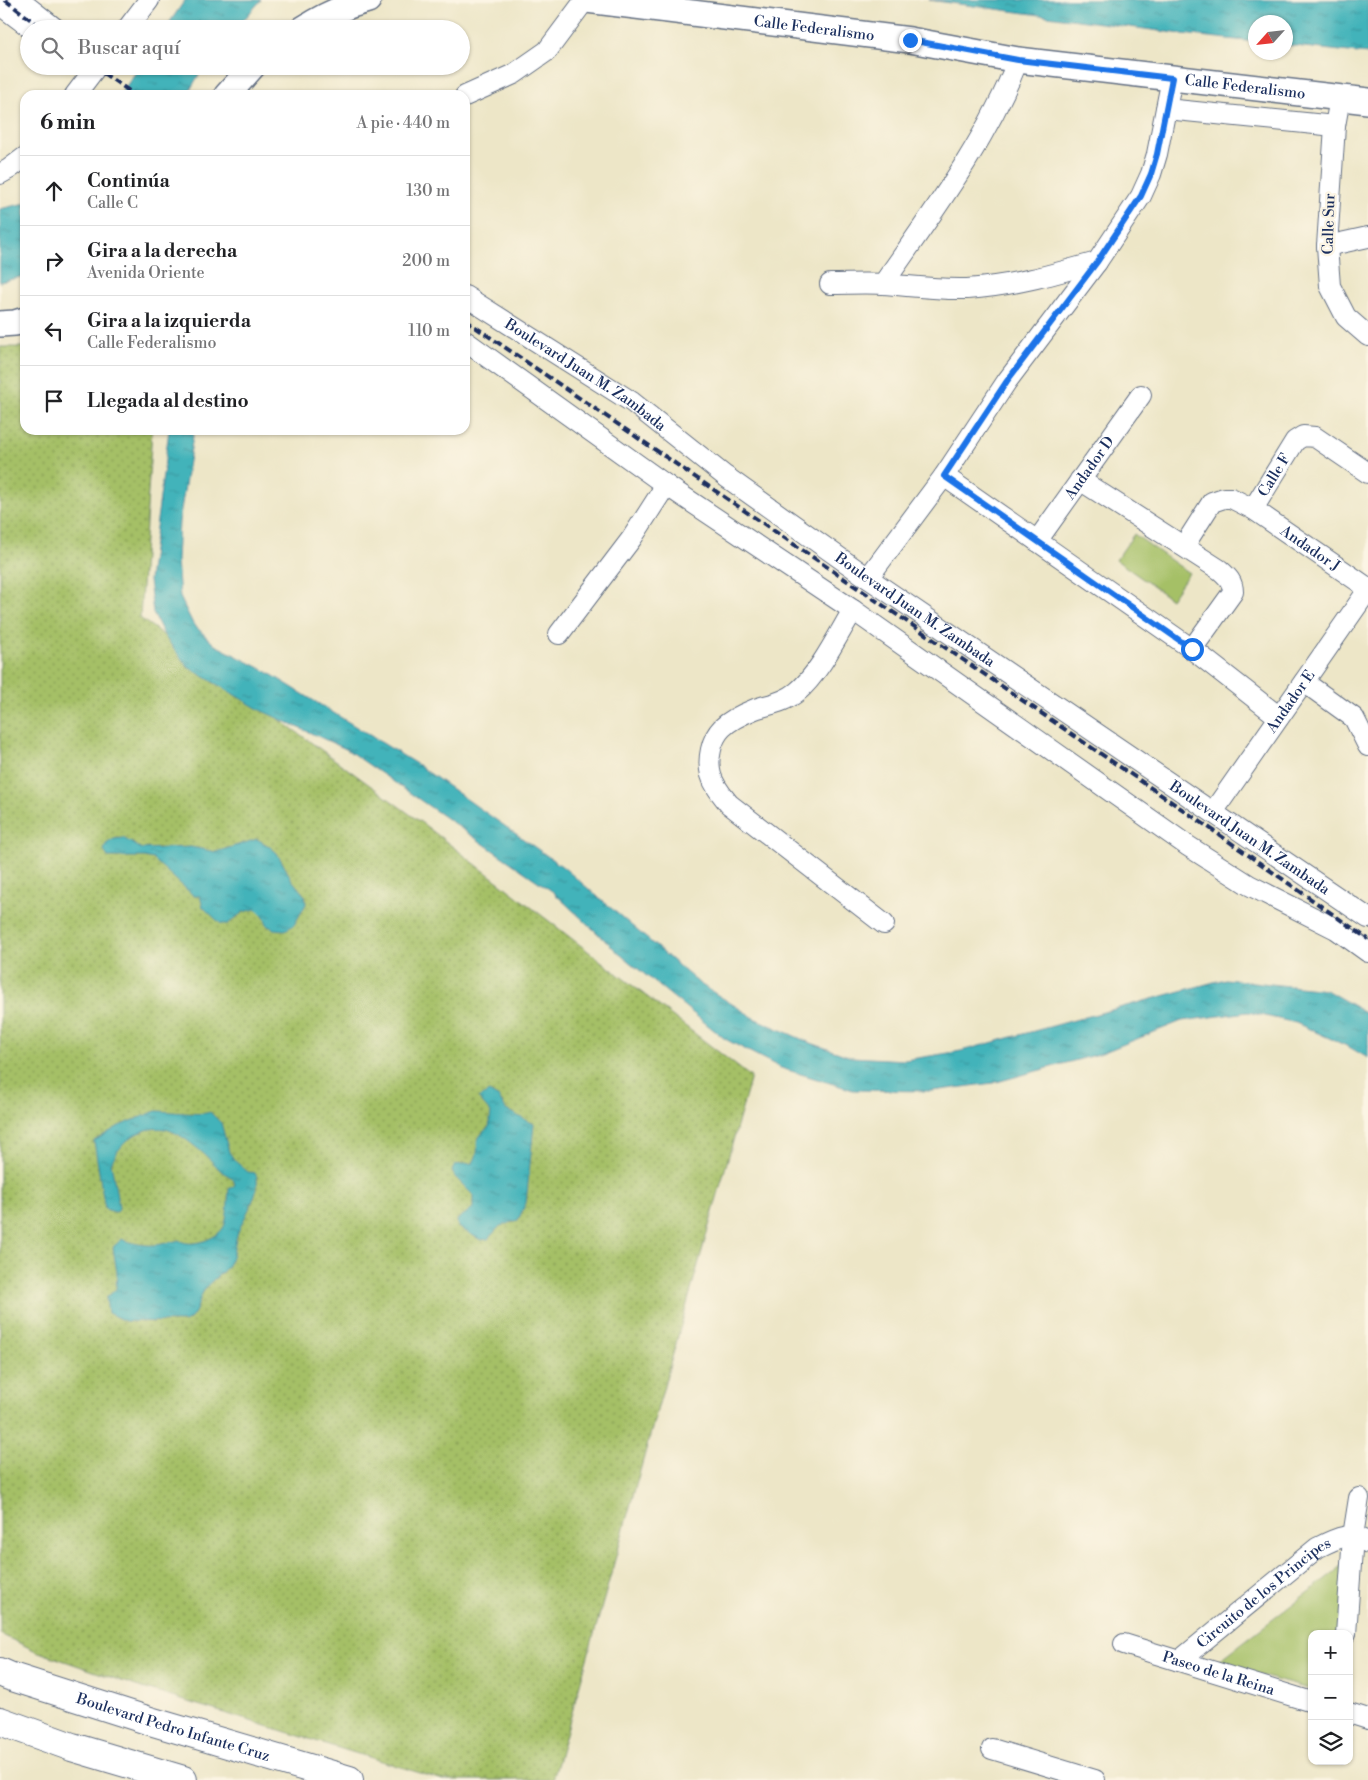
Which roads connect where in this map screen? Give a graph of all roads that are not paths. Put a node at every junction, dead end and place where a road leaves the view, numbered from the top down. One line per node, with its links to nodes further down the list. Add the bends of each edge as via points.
1 (19, 0): 7 (street)
2 (149, 0): 8 (street)
3 (368, 0): 9 (main road)
4 (586, 0): 10 (main road, Calle Federalismo, via 910,40); 16 (street, via 548,51 514,74)
5 (0, 5): 6 (street)
6 (20, 20)
7 (45, 20)
8 (134, 20)
9 (317, 20)
10 (1018, 60): 13 (main road, Calle Federalismo); 27 (street, via 998,107 966,163)
11 (86, 75): 14 (street)
12 (245, 75): 15 (main road)
13 (1172, 78): 17 (main road, Calle Federalismo); 19 (street)
14 (78, 90)
15 (231, 90)
16 (470, 94)
17 (1340, 98): 18 (main road, Calle Federalismo); 20 (street, Calle Sur)
18 (1368, 101)
19 (1166, 109): 20 (street); 25 (street, via 1148,181)
20 (1335, 126): 24 (street, Calle Sur)
21 (20, 160): 22 (street)
22 (0, 174)
23 (1368, 237): 24 (street)
24 (1327, 246): 31 (street, Calle Sur, via 1330,286 1346,317)
25 (1097, 262): 27 (street, via 1041,278 966,289 923,289); 35 (street, via 1007,381)
26 (830, 284): 27 (street)
27 (883, 284)
28 (470, 299): 41 (street, Boulevard Juan M. Zambada, via 632,402 725,476)
29 (20, 322): 30 (main road)
30 (0, 324)
31 (1366, 333)
32 (470, 345): 37 (street, Boulevard Juan M. Zambada)
33 (1141, 395): 36 (street, Andador D)
34 (1368, 473): 38 (street, Calle F, via 1315,437 1303,436 1295,441)
35 (944, 476): 39 (street); 41 (street)
36 (1080, 480): 39 (street, Andador D); 40 (street)
37 (666, 485): 43 (street, Boulevard Juan M. Zambada); 44 (street, via 632,538)
38 (1253, 509): 40 (street, Andador J, via 1231,498 1212,502); 42 (street, Andador J)
39 (1037, 541): 45 (street)
40 (1184, 546): 45 (street, via 1220,570 1233,586 1231,595)
41 (868, 578): 49 (street, Boulevard Juan M. Zambada)
42 (1365, 599): 46 (street, Andador E)
43 (854, 610): 51 (street, via 814,674 798,691 722,728 709,758 711,775 729,804); 52 (street, Boulevard Juan M. Zambada, via 1188,846 1249,885 1336,929)
44 (559, 634)
45 (1192, 649): 47 (street)
46 (1304, 682): 47 (street, Andador E); 48 (street, via 1354,718)
47 (1279, 717): 49 (street, Andador E)
48 (1368, 746)
49 (1213, 812): 50 (street, Boulevard Juan M. Zambada)
50 (1368, 918)
51 (884, 924)
52 (1368, 952)
53 (1359, 1498): 54 (street, Circuito de los Principes)
54 (1361, 1540): 55 (street, Circuito de los Principes); 57 (street, Circuito de los Principes, via 1340,1538 1317,1548)
55 (1347, 1630)
56 (1124, 1644): 57 (street, Paseo de la Reina)
57 (1180, 1661): 59 (street, Paseo de la Reina)
58 (0, 1672): 65 (highway, Boulevard Pedro Infante Cruz)
59 (1308, 1701)
60 (1353, 1714): 61 (street)
61 (1368, 1719)
62 (0, 1721): 64 (highway, via 72,1748)
63 (992, 1749): 66 (street)
64 (174, 1778)
65 (349, 1780)
66 (1095, 1780)

